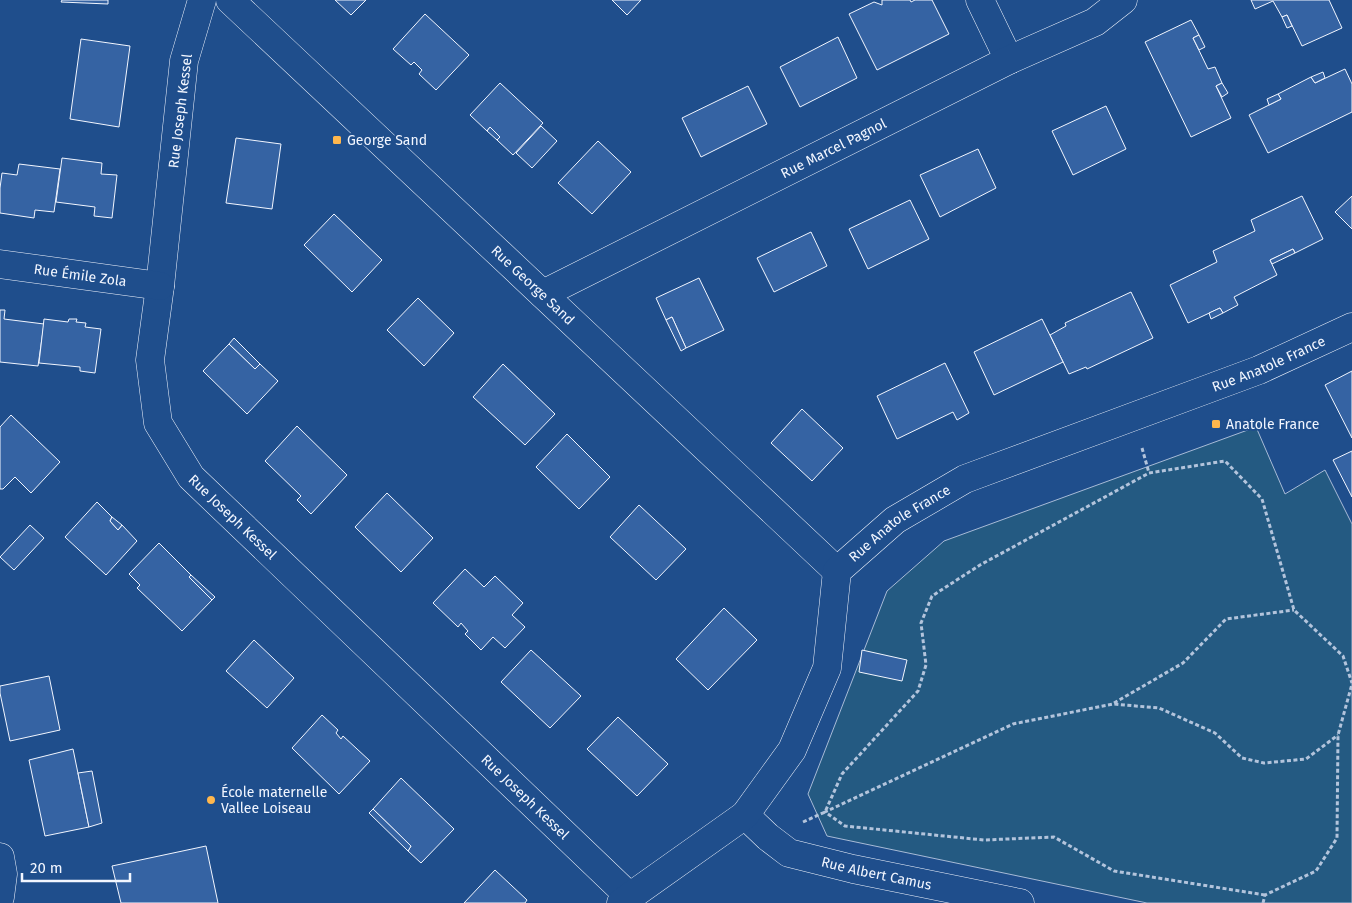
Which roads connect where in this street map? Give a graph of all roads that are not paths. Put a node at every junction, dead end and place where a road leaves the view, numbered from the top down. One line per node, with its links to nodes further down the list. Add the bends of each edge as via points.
1 (202, 0): 7 (street, Rue Joseph Kessel, via 184,61)
2 (230, 0): 8 (street, Rue George Sand)
3 (980, 0): 5 (street)
4 (1123, 0): 5 (street, Rue Marcel Pagnol, via 1096,22)
5 (1009, 60): 8 (street, Rue Marcel Pagnol)
6 (0, 264): 7 (street, Rue Émile Zola)
7 (160, 286): 14 (street, Rue Joseph Kessel, via 150,360 158,423 191,477)
8 (543, 294): 10 (street, Rue George Sand)
9 (1352, 326): 10 (street, Rue Anatole France, via 1259,370 964,479 895,520)
10 (837, 571): 11 (street, Rue Anatole France, via 827,668 792,750)
11 (745, 815): 14 (street, Rue Anatole France); 15 (street, Rue Albert Camus, via 788,853)
12 (0, 857): 13 (street, via 3,874)
13 (0, 896)
14 (625, 899)
15 (1020, 903)

